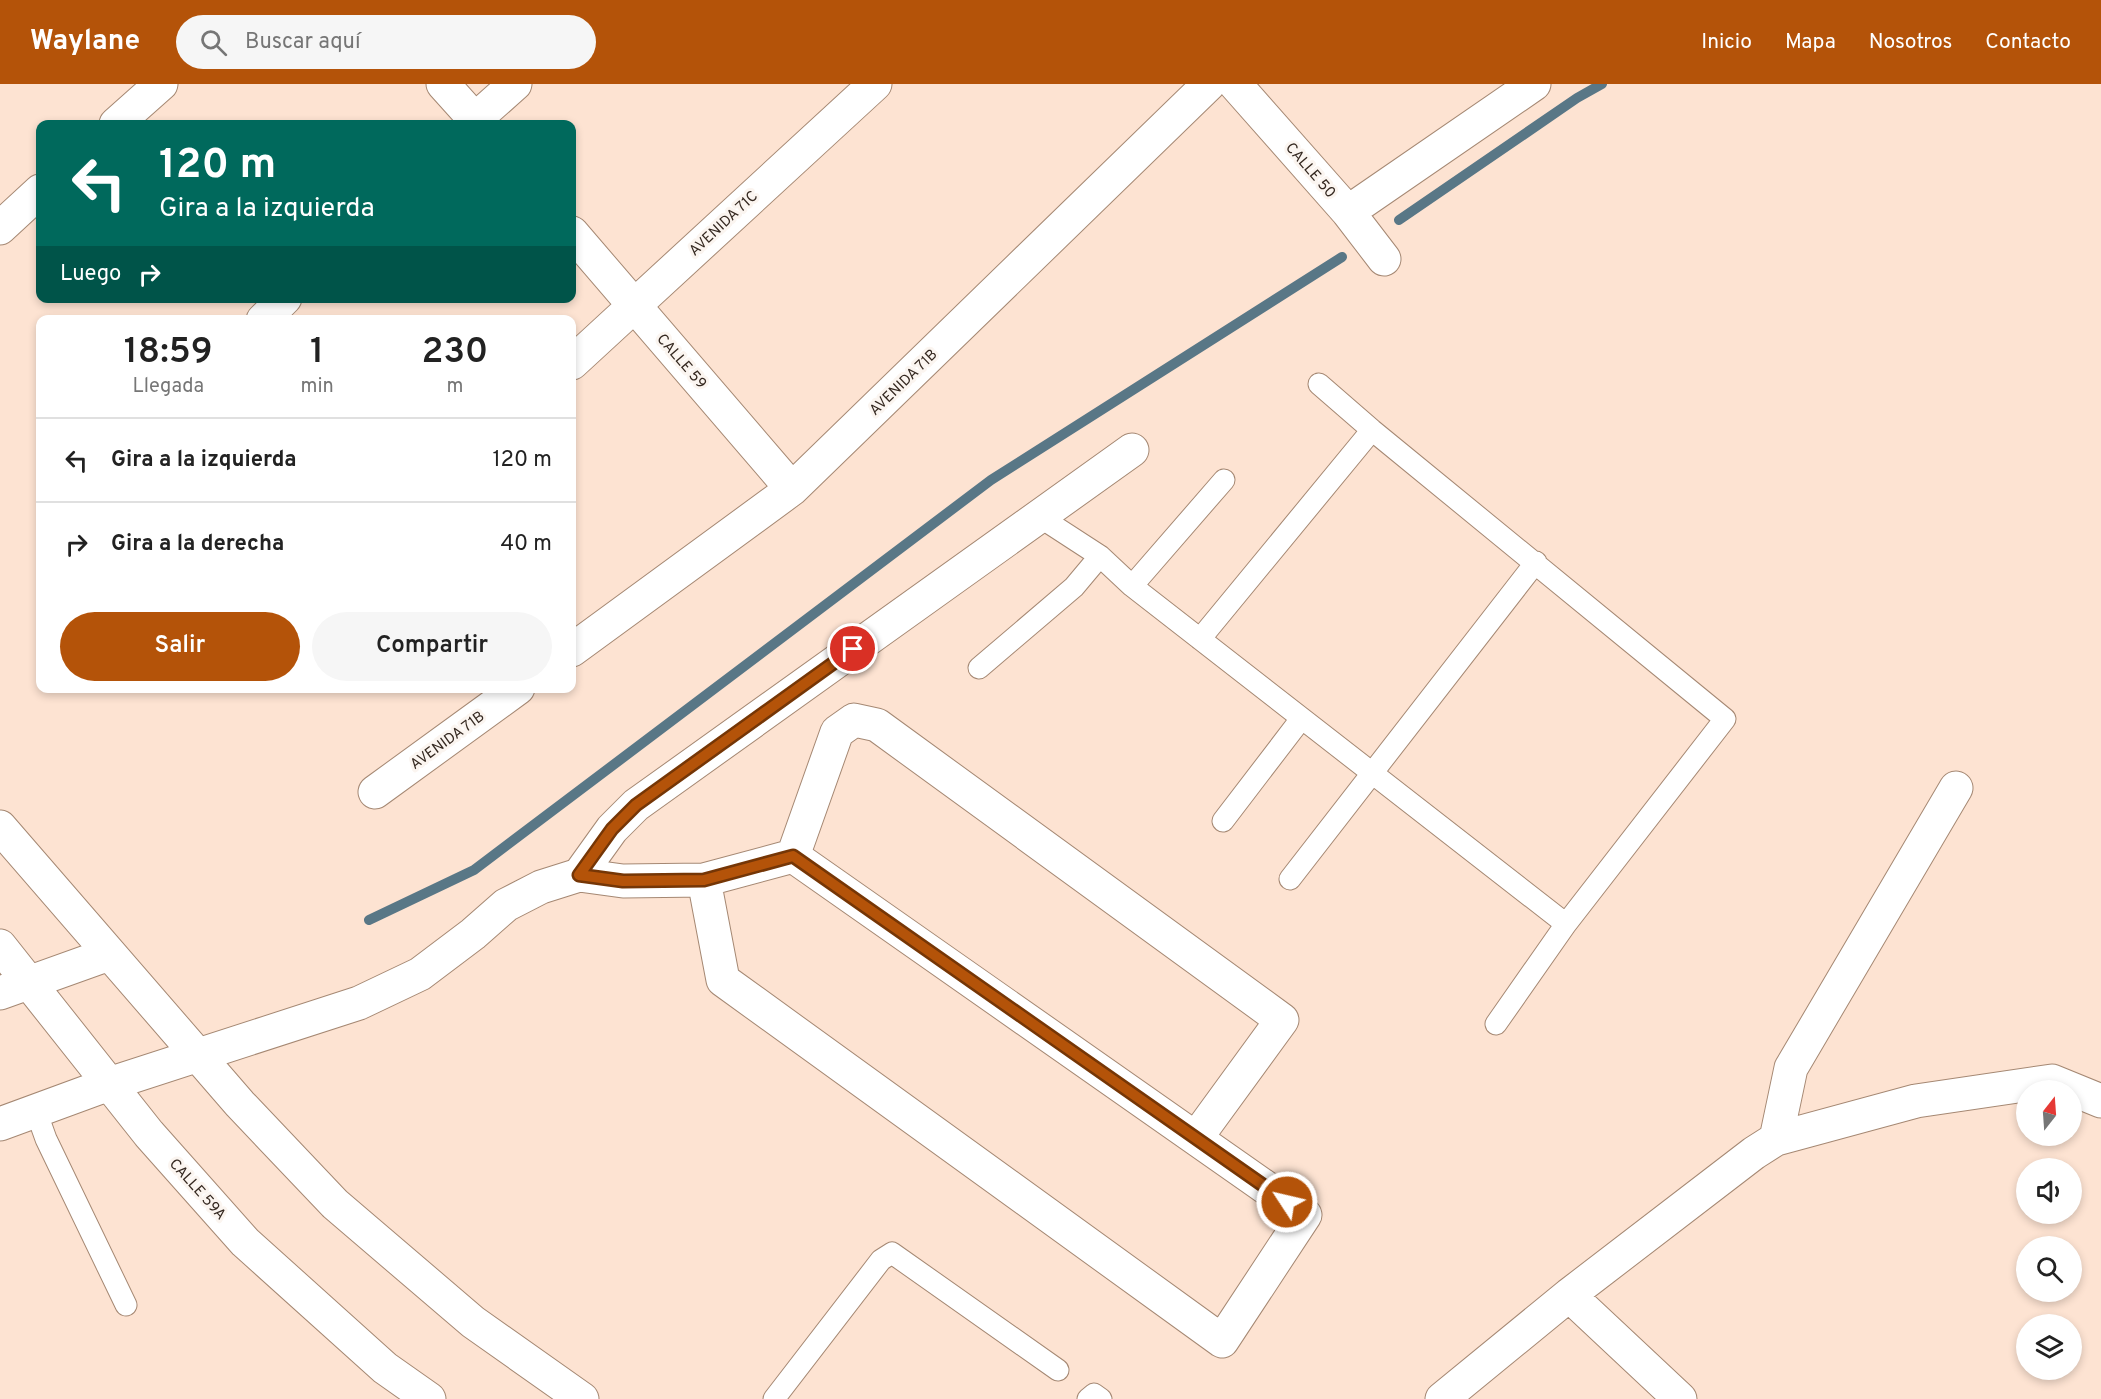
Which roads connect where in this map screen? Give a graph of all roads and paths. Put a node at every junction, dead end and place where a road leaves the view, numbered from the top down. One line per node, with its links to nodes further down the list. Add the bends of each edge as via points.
1 (161, 84): 8 (street)
2 (443, 84): 9 (street)
3 (515, 84): 10 (street)
4 (875, 84): 17 (street, AVENIDA 71C)
5 (1209, 84): 24 (street, AVENIDA 71B)
6 (1235, 84): 12 (street, CALLE 50)
7 (1534, 84): 12 (street)
8 (120, 120)
9 (473, 120)
10 (478, 120)
11 (36, 195): 13 (street)
12 (1348, 212): 15 (street, CALLE 50)
13 (0, 228)
14 (576, 238): 17 (street, CALLE 59)
15 (1384, 260)
16 (280, 303): 18 (street)
17 (634, 306): 19 (street, AVENIDA 71C); 24 (street, CALLE 59)
18 (268, 315)
19 (576, 359)
20 (1319, 384): 21 (lane)
21 (1372, 430): 27 (lane); 29 (lane)
22 (1132, 450): 25 (street)
23 (1224, 480): 28 (lane)
24 (792, 489): 30 (street, AVENIDA 71B)
25 (1040, 516): 26 (lane); 40 (street, via 636,805 612,829)
26 (1100, 556): 28 (lane); 31 (lane, via 1074,587)
27 (1536, 562): 34 (lane); 43 (lane, via 1725,719)
28 (1132, 586): 29 (lane)
29 (1200, 639): 33 (lane)
30 (576, 647)
31 (979, 668)
32 (511, 693): 36 (street, AVENIDA 71B)
33 (1301, 718): 34 (lane); 37 (lane)
34 (1372, 774): 41 (lane); 43 (lane)
35 (1956, 788): 54 (street, via 1791,1068)
36 (375, 792)
37 (1223, 821)
38 (0, 827): 45 (street)
39 (793, 856): 42 (street); 53 (street); 53 (street, via 837,732 854,720 877,726 1281,1020)
40 (579, 875): 42 (street, via 623,881); 48 (street, via 541,887 506,905 420,974 359,1003)
41 (1290, 879)
42 (704, 880): 53 (street, via 723,980 1222,1341 1305,1215)
43 (1566, 924): 47 (lane)
44 (0, 946): 46 (street, CALLE 59A)
45 (110, 954): 46 (street); 48 (street)
46 (15, 988): 49 (street, CALLE 59A)
47 (1496, 1024)
48 (198, 1056): 49 (street); 59 (street, via 335,1204 472,1322)
49 (109, 1084): 51 (street); 58 (street, CALLE 59A, via 244,1242 385,1368)
50 (2101, 1101): 54 (street, via 2052,1081 1916,1101)
51 (36, 1111): 52 (street); 56 (lane)
52 (0, 1124)
53 (1196, 1138)
54 (1776, 1139): 55 (street)
55 (1569, 1295): 63 (street); 64 (street)
56 (126, 1305)
57 (1058, 1370): 60 (lane, via 892,1253 882,1260)
58 (429, 1399)
59 (582, 1399)
60 (774, 1399)
61 (1088, 1399): 62 (lane, via 1094,1394)
62 (1101, 1399)
63 (1442, 1399)
64 (1680, 1399)

